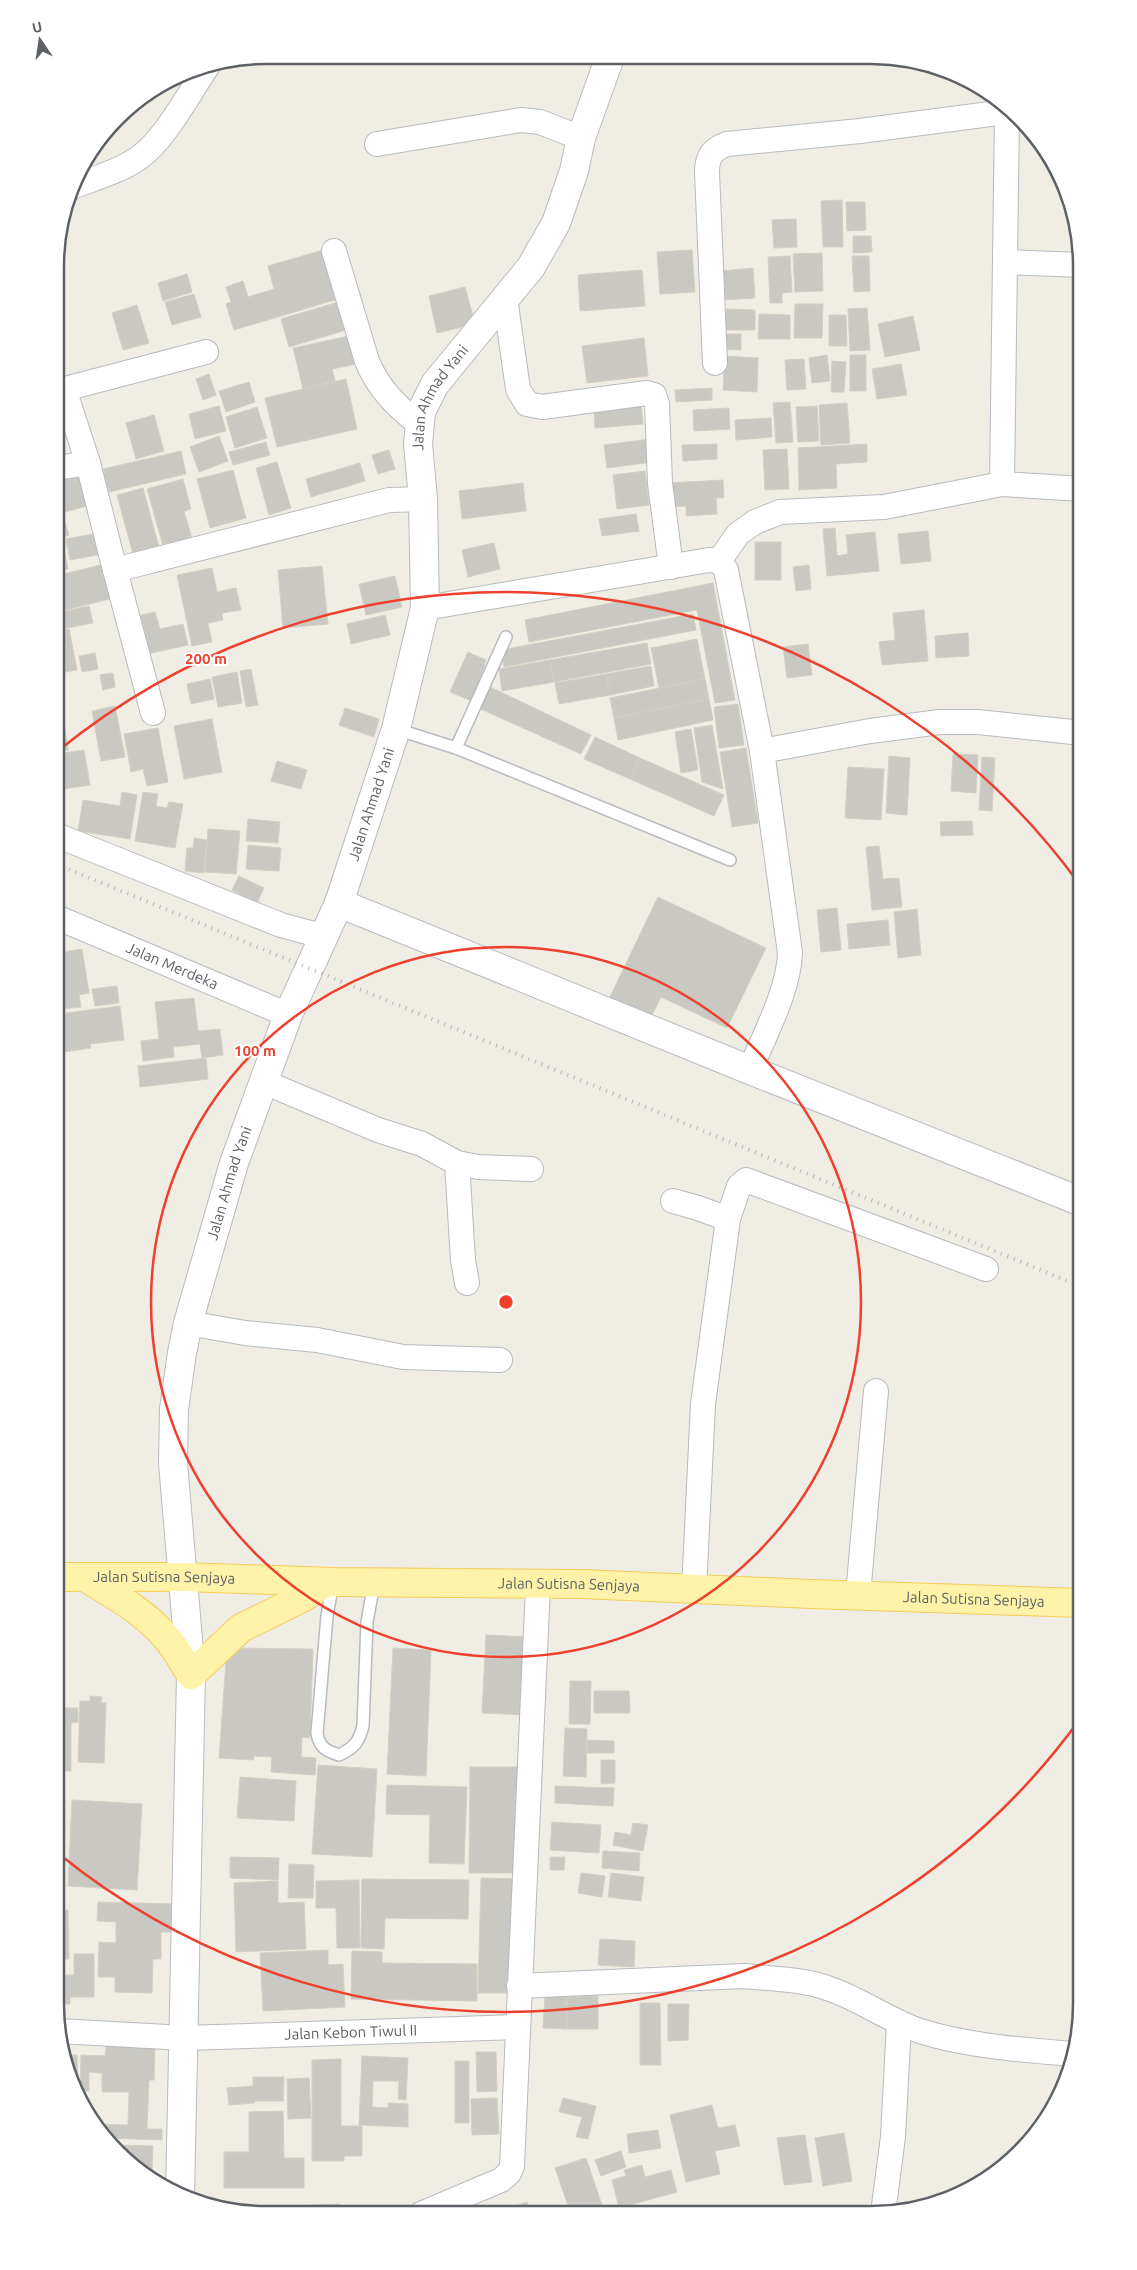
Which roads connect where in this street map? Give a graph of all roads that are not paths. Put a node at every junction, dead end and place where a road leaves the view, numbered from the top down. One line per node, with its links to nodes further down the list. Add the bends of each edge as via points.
1 (607, 64): 5 (street, Jalan Ahmad Yani)
2 (202, 74): 7 (street, via 149,150 132,163)
3 (1002, 112): 13 (street, via 727,144 713,151 708,157 707,172)
4 (1010, 119): 9 (street)
5 (581, 138): 6 (street, via 540,122 521,120); 11 (street, Jalan Ahmad Yani, via 574,171 556,223 531,267)
6 (377, 144)
7 (81, 183)
8 (334, 251): 16 (street, via 374,376 391,399)
9 (1006, 262): 10 (street); 19 (street)
10 (1073, 265)
11 (505, 298): 16 (street, Jalan Ahmad Yani, via 435,384 424,403); 23 (street, via 518,389 526,404 542,407 647,392 654,395 660,483)
12 (206, 352): 14 (street)
13 (715, 363)
14 (64, 389)
15 (64, 400): 17 (street)
16 (418, 424): 21 (street, Jalan Ahmad Yani)
17 (88, 463): 18 (street); 24 (street)
18 (64, 467)
19 (1002, 484): 20 (street); 22 (street, via 884,507 780,512 755,522 738,534)
20 (1073, 488)
21 (423, 499): 24 (street, via 389,500); 25 (street, Jalan Ahmad Yani)
22 (719, 561): 23 (street); 31 (street, via 726,570)
23 (671, 567): 25 (street)
24 (115, 570): 27 (street)
25 (425, 608): 28 (street, Jalan Ahmad Yani)
26 (506, 637): 30 (lane)
27 (153, 713)
28 (396, 729): 30 (lane); 34 (street, Jalan Ahmad Yani)
29 (1073, 732): 31 (street, via 978,722 940,722)
30 (456, 748): 33 (lane)
31 (762, 751): 38 (street, via 782,879 790,966)
32 (64, 839): 36 (street, via 281,925)
33 (730, 860)
34 (339, 903): 36 (street, Jalan Ahmad Yani); 38 (street)
35 (64, 920): 37 (street, Jalan Merdeka)
36 (325, 937): 37 (street, Jalan Ahmad Yani)
37 (295, 1003): 39 (street, Jalan Ahmad Yani)
38 (750, 1070): 42 (street)
39 (264, 1082): 40 (street, via 378,1130 422,1144); 47 (street, Jalan Ahmad Yani, via 234,1163)
40 (457, 1163): 41 (street, via 478,1167); 46 (street, via 462,1260)
41 (531, 1168)
42 (1073, 1198)
43 (673, 1201): 44 (street)
44 (728, 1219): 45 (street, via 738,1186 746,1180); 56 (street, via 703,1404)
45 (986, 1269)
46 (467, 1283)
47 (188, 1323): 48 (street, via 317,1340 404,1357); 51 (street, Jalan Ahmad Yani, via 177,1386 173,1436 175,1503)
48 (500, 1360)
49 (876, 1391): 57 (street)
50 (64, 1577): 52 (main road, Jalan Sutisna Senjaya)
51 (183, 1577): 52 (main road, Jalan Sutisna Senjaya); 53 (main road, Jalan Sutisna Senjaya); 59 (street, Jalan Ahmad Yani)
52 (85, 1578): 59 (main road, via 150,1621 166,1636)
53 (330, 1582): 54 (main road, Jalan Sutisna Senjaya); 54 (lane, via 317,1733 318,1741 326,1751 339,1755 359,1741 363,1726 367,1622); 59 (main road, via 241,1628)
54 (374, 1583): 55 (main road, Jalan Sutisna Senjaya)
55 (538, 1585): 56 (main road, Jalan Sutisna Senjaya); 60 (street)
56 (694, 1590): 57 (main road, Jalan Sutisna Senjaya)
57 (858, 1595): 58 (main road, Jalan Sutisna Senjaya)
58 (1073, 1603)
59 (191, 1675): 64 (street, Jalan Ahmad Yani)
60 (519, 1986): 61 (street, via 744,1976 829,1988); 62 (street)
61 (899, 2023): 65 (street, via 996,2047); 68 (street, via 893,2137)
62 (518, 2026): 64 (street, Jalan Kebon Tiwul II); 67 (street, via 511,2170 501,2180)
63 (65, 2031): 64 (street, Jalan Kebon Tiwul II)
64 (185, 2038): 66 (street, Jalan Ahmad Yani)
65 (1067, 2053)
66 (180, 2187)
67 (441, 2206)
68 (884, 2206)

